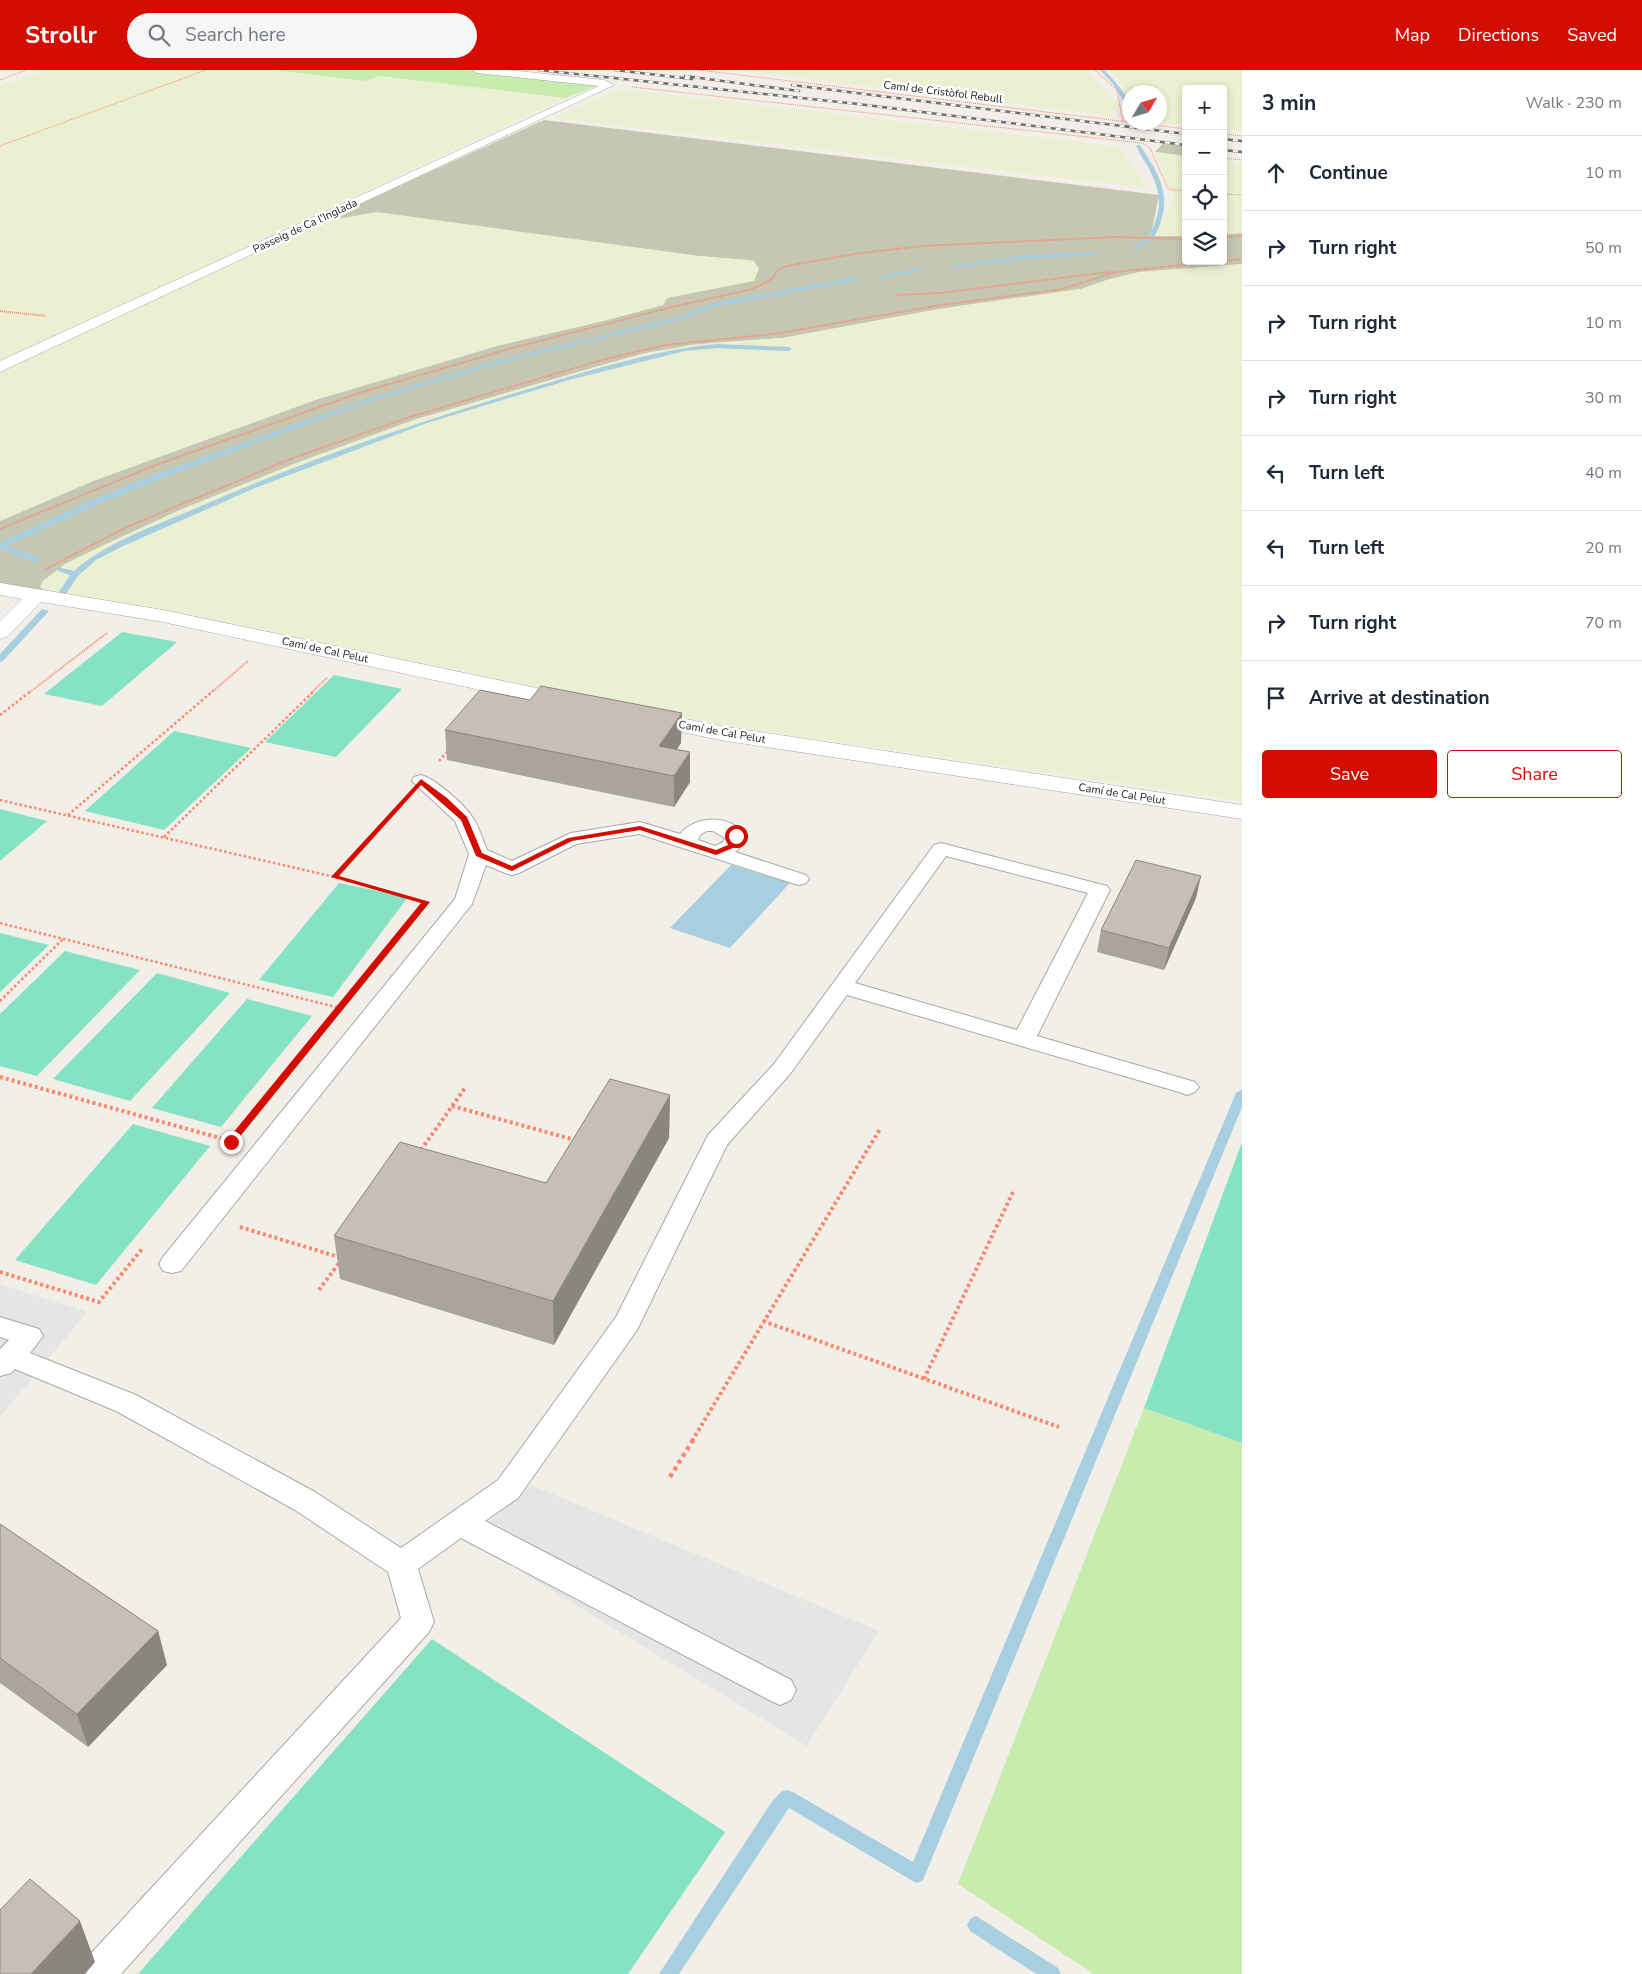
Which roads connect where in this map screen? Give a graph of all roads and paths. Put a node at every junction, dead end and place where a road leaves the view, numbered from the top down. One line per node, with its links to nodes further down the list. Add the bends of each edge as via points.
1 (26, 70): 6 (path)
2 (206, 70): 14 (path)
3 (477, 70): 7 (street)
4 (699, 70): 9 (path, Camí de Cristòfol Rebull)
5 (1095, 70): 8 (path, via 1117,90)
6 (0, 80)
7 (609, 85): 17 (path, via 1142,143 1150,148 1168,189); 28 (street, Passeig de Ca l'Inglada)
8 (1122, 117)
9 (1122, 122)
10 (1167, 127): 11 (path, Camí de Cristòfol Rebull)
11 (1182, 129)
12 (1227, 134): 13 (path)
13 (1242, 136)
14 (0, 146)
15 (1227, 158): 16 (path)
16 (1242, 160)
17 (1182, 190)
18 (1227, 194): 19 (path)
19 (1242, 195)
20 (1242, 236): 21 (path)
21 (1227, 237)
22 (1182, 239): 29 (path, via 1123,236 942,244 794,264 778,270 771,280 752,289 509,349 350,396 156,465)
23 (1242, 259): 24 (path)
24 (1227, 261)
25 (1182, 265): 26 (path)
26 (1136, 269): 27 (path, via 940,293); 30 (path, via 1062,289 941,305 781,333 665,345 555,372 293,458 127,527)
27 (896, 294)
28 (0, 367)
29 (0, 529)
30 (7, 590): 31 (street, Camí de Cal Pelut)
31 (37, 594): 33 (street); 36 (street, Camí de Cal Pelut, via 163,616)
32 (114, 628): 38 (path)
33 (0, 633)
34 (254, 656): 43 (path)
35 (333, 672): 44 (path)
36 (593, 706)
37 (622, 713): 42 (street, Camí de Cal Pelut, via 720,733)
38 (0, 715)
39 (453, 746): 40 (path)
40 (421, 781): 47 (lane, via 464,819); 48 (path)
41 (0, 800): 43 (path)
42 (1242, 812)
43 (68, 816): 44 (path)
44 (164, 838): 48 (path)
45 (688, 844): 46 (lane); 46 (lane, via 688,836 694,829 706,825 724,826 736,836 731,846); 47 (lane, via 640,828 571,839 512,868)
46 (716, 853): 49 (lane)
47 (479, 854): 70 (lane, via 465,900)
48 (335, 877): 50 (path, via 426,902)
49 (798, 879)
50 (420, 910)
51 (0, 923): 52 (path)
52 (64, 939): 54 (path); 56 (path)
53 (842, 986): 58 (lane); 58 (lane, via 941,849 1100,890); 81 (lane, via 782,1069 717,1141 627,1323 508,1489)
54 (0, 1001)
55 (346, 1001): 56 (path)
56 (340, 1008): 57 (path)
57 (334, 1016)
58 (1024, 1039): 60 (lane)
59 (0, 1077): 65 (path)
60 (1187, 1087)
61 (465, 1088): 62 (path)
62 (452, 1106): 66 (path); 68 (path)
63 (880, 1129): 75 (path)
64 (237, 1134): 65 (path)
65 (231, 1142): 67 (path)
66 (584, 1142)
67 (224, 1149)
68 (418, 1154)
69 (1014, 1190): 78 (path)
70 (210, 1217): 72 (lane); 74 (path, via 342,1258)
71 (143, 1249): 73 (path, via 99,1302)
72 (172, 1264)
73 (0, 1272)
74 (319, 1290)
75 (763, 1321): 78 (path); 80 (path)
76 (0, 1327): 77 (lane, via 29,1336)
77 (5, 1361): 82 (lane, via 126,1403 305,1501)
78 (924, 1379): 79 (path)
79 (1059, 1427)
80 (670, 1477)
81 (460, 1523): 82 (lane); 83 (lane)
82 (401, 1564): 84 (lane, via 418,1622)
83 (780, 1690)
84 (97, 1974)

